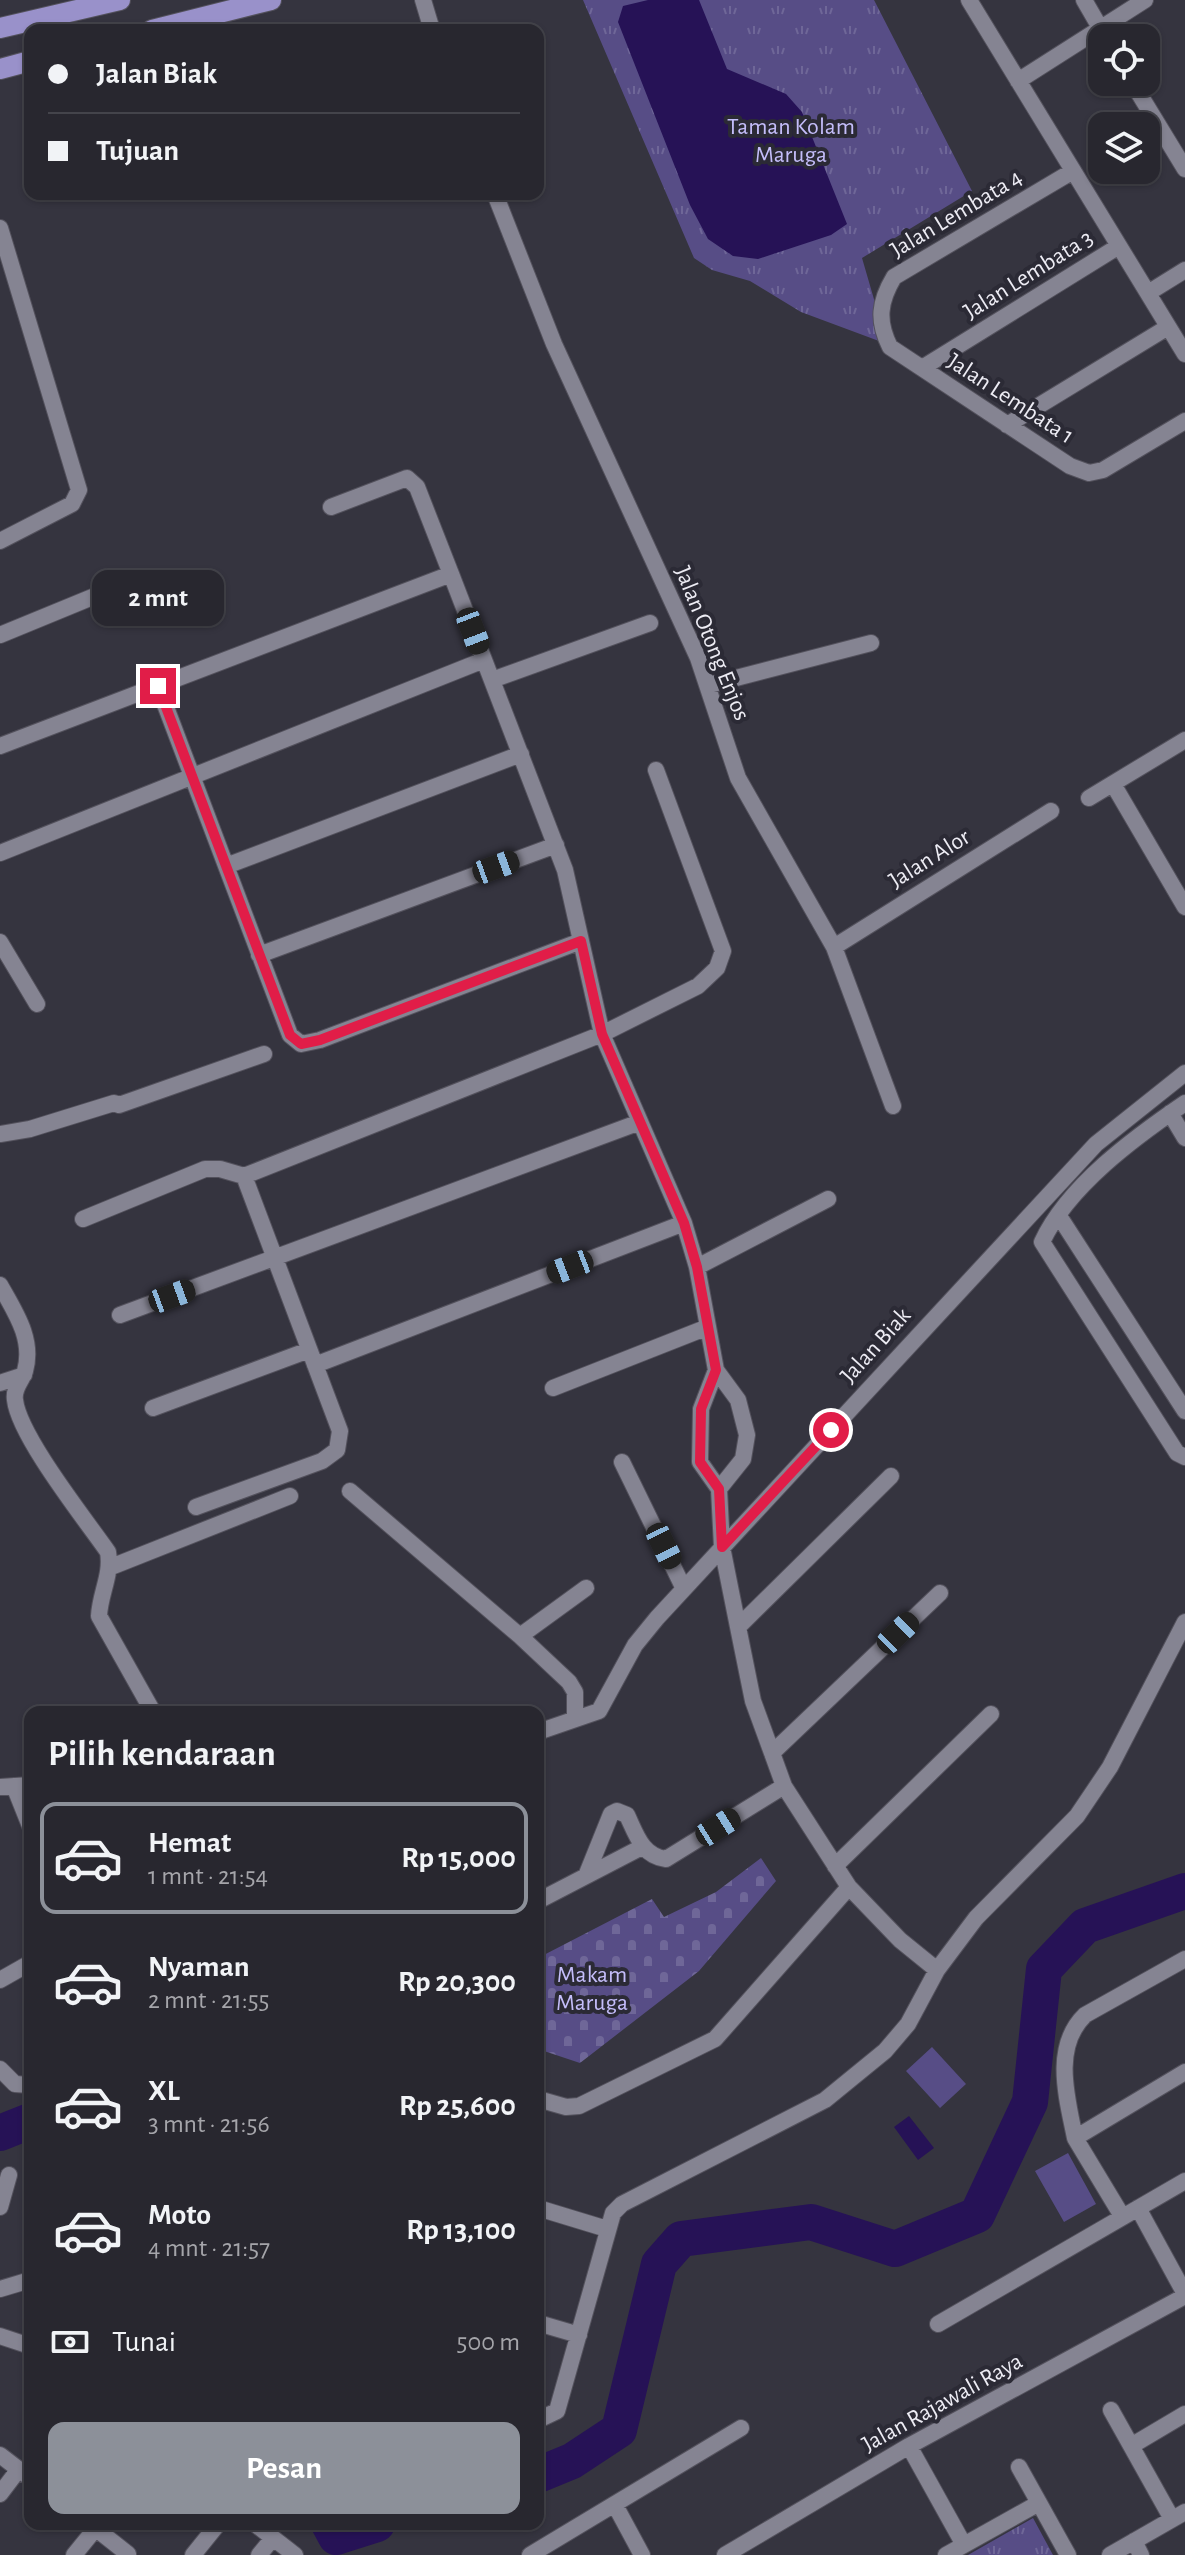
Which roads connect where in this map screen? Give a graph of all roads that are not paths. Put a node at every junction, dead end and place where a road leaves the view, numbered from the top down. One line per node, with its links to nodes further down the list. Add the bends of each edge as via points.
1 (120, 0): 11 (main road)
2 (271, 0): 7 (main road)
3 (423, 0): 8 (street)
4 (969, 0): 15 (street)
5 (1084, 0): 9 (street)
6 (1145, 0): 10 (street)
7 (176, 24)
8 (430, 24)
9 (1097, 24)
10 (1114, 24)
11 (0, 28)
12 (1088, 41): 15 (street)
13 (24, 63): 14 (main road)
14 (0, 69)
15 (1018, 81): 18 (street)
16 (1141, 96): 17 (street)
17 (1185, 169)
18 (1073, 171): 21 (street); 24 (street, Jalan Lembata 4, via 894,277)
19 (497, 200): 39 (street, Jalan Otong Enjos, via 554,344)
20 (0, 228): 31 (street, via 79,490 72,504)
21 (1119, 246): 23 (street); 27 (street, Jalan Lembata 3)
22 (1185, 270): 23 (street)
23 (1148, 293): 25 (street)
24 (880, 310): 27 (street, Jalan Lembata 1, via 890,347)
25 (1168, 327): 26 (street); 29 (street)
26 (1185, 354)
27 (922, 368): 29 (street, Jalan Lembata 1)
28 (1185, 421): 29 (street, Jalan Lembata 1, via 1103,470 1089,473)
29 (1007, 425)
30 (331, 507): 32 (street, via 407,478 417,487)
31 (0, 541)
32 (451, 574): 37 (street); 40 (street)
33 (107, 591): 35 (street)
34 (650, 623): 38 (street)
35 (0, 635)
36 (871, 643): 39 (street)
37 (484, 660): 38 (street); 45 (street)
38 (492, 680): 43 (street)
39 (709, 685): 55 (street, Jalan Otong Enjos, via 738,778)
40 (158, 686): 42 (street); 45 (street)
41 (1185, 740): 46 (street)
42 (0, 746)
43 (521, 754): 49 (street); 51 (street)
44 (656, 770): 58 (street, via 723,951 717,968 698,986)
45 (191, 774): 50 (street); 51 (street)
46 (1113, 784): 47 (street); 52 (street)
47 (1089, 798)
48 (1051, 811): 55 (street, Jalan Alor)
49 (556, 845): 53 (street); 56 (street)
50 (0, 853)
51 (226, 866): 56 (street)
52 (1185, 907)
53 (581, 941): 56 (street, via 301,1044 290,1035); 58 (street)
54 (0, 942): 57 (street)
55 (834, 947): 62 (street, Jalan Otong Enjos)
56 (259, 955)
57 (37, 1004)
58 (602, 1034): 64 (street); 67 (street)
59 (264, 1054): 65 (street, via 119,1105)
60 (1185, 1073): 93 (street, Jalan Biak, via 1096,1144)
61 (1185, 1103): 63 (street)
62 (893, 1106)
63 (1170, 1113): 66 (street); 69 (street, via 1118,1153)
64 (640, 1122): 71 (street); 72 (street)
65 (0, 1134)
66 (1185, 1138)
67 (244, 1176): 70 (street, via 205,1169); 72 (street)
68 (828, 1199): 73 (street)
69 (1059, 1216): 77 (street); 78 (street, via 1043,1245)
70 (83, 1219)
71 (684, 1223): 73 (street); 79 (street)
72 (276, 1259): 75 (street); 79 (street)
73 (697, 1267): 76 (street)
74 (0, 1285): 81 (street, via 28,1343)
75 (120, 1315)
76 (708, 1327): 80 (street); 83 (street)
77 (1134, 1333): 78 (street); 85 (street)
78 (1111, 1351): 86 (street, via 1177,1453)
79 (312, 1358): 84 (street); 92 (street, via 340,1431 337,1450 322,1461)
80 (716, 1370): 89 (street, via 701,1409 700,1462); 89 (street, via 738,1400 747,1435 743,1459)
81 (24, 1375): 82 (street); 94 (street, via 14,1397 18,1410 34,1443 108,1552)
82 (0, 1383)
83 (553, 1388)
84 (153, 1408)
85 (1185, 1411)
86 (1185, 1457)
87 (622, 1462): 96 (street)
88 (891, 1476): 99 (street)
89 (719, 1489): 93 (street)
90 (350, 1491): 100 (street)
91 (290, 1496): 94 (street)
92 (196, 1507)
93 (722, 1547): 96 (street, Jalan Biak); 99 (street)
94 (111, 1567): 101 (street, via 99,1616)
95 (586, 1588): 100 (street)
96 (684, 1589): 103 (street, Jalan Biak, via 635,1645 599,1711)
97 (940, 1593): 105 (street)
98 (1185, 1622): 116 (street, via 1110,1767 1077,1816 976,1918)
99 (738, 1627): 105 (street, via 753,1701)
100 (520, 1636): 103 (street, via 569,1682 575,1692)
101 (150, 1706)
102 (991, 1714): 110 (street)
103 (575, 1718): 104 (street)
104 (544, 1730)
105 (772, 1753): 107 (street)
106 (15, 1786): 108 (street)
107 (784, 1786): 109 (street, via 666,1859 655,1858); 110 (street)
108 (24, 1810)
109 (642, 1847): 111 (street); 111 (street, via 627,1815 611,1814)
110 (835, 1866): 112 (street)
111 (586, 1876): 113 (street)
112 (849, 1887): 116 (street); 121 (street, via 715,2039 579,2106)
113 (544, 1898)
114 (1185, 1959): 122 (street, via 1074,2026 1064,2069)
115 (24, 1966): 117 (street)
116 (937, 1970): 129 (street, via 908,2024 859,2076 825,2100 622,2204)
117 (0, 1980)
118 (0, 2069): 120 (street, via 15,2084)
119 (1185, 2072): 122 (street)
120 (24, 2085)
121 (544, 2101)
122 (1075, 2138): 128 (street)
123 (9, 2175): 125 (street)
124 (1185, 2181): 126 (street)
125 (0, 2207)
126 (1138, 2208): 128 (street); 132 (street)
127 (544, 2210): 129 (street)
128 (1122, 2216): 133 (street)
129 (607, 2229): 135 (street)
130 (24, 2282): 131 (street)
131 (0, 2289)
132 (1185, 2295): 142 (street, Jalan Rajawali Raya)
133 (938, 2324)
134 (544, 2325): 135 (street)
135 (579, 2335): 140 (street, via 557,2411)
136 (0, 2336): 137 (street)
137 (24, 2344)
138 (1111, 2410): 143 (street)
139 (1185, 2414): 143 (street)
140 (544, 2417)
141 (741, 2428): 149 (street)
142 (909, 2446): 156 (street); 165 (street, Jalan Rajawali Raya)
143 (1131, 2446): 150 (street)
144 (0, 2455): 146 (street)
145 (1019, 2467): 148 (street)
146 (24, 2474): 147 (street)
147 (0, 2494)
148 (1039, 2503): 156 (street); 167 (street)
149 (615, 2505): 163 (street); 164 (street)
150 (1179, 2515): 157 (street)
151 (90, 2530): 159 (street)
152 (98, 2530): 158 (street)
153 (213, 2530): 160 (street)
154 (263, 2530): 155 (street)
155 (273, 2538): 161 (street); 162 (street)
156 (964, 2545): 166 (street)
157 (1138, 2548): 168 (street)
158 (128, 2554)
159 (74, 2555)
160 (193, 2555)
161 (259, 2555)
162 (295, 2555)
163 (530, 2555)
164 (642, 2555)
165 (725, 2555)
166 (946, 2555)
167 (1068, 2555)
168 (1110, 2555)

